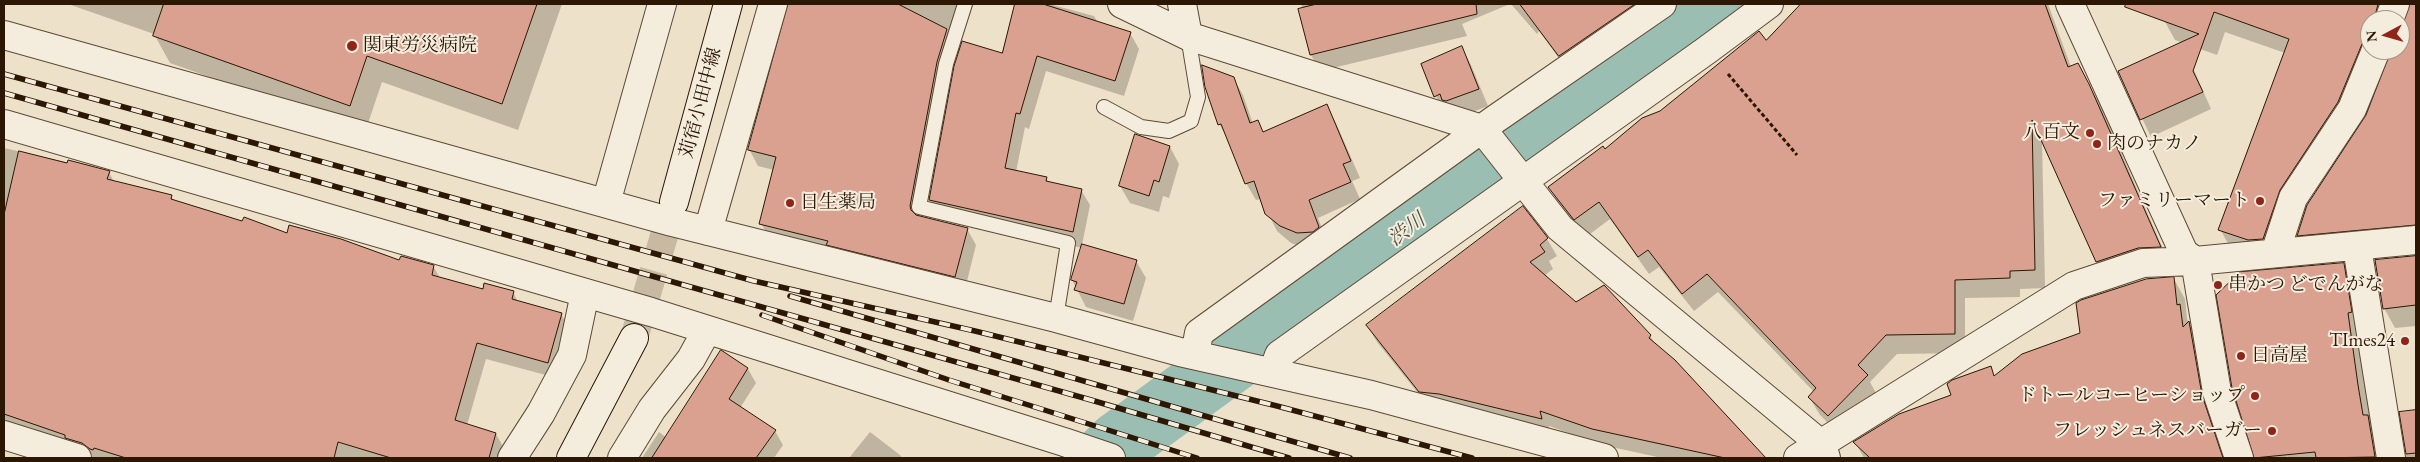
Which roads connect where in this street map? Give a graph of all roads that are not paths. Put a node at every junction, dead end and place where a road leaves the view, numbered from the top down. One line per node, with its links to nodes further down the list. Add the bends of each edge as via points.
1 (662, 4): 18 (street)
2 (728, 4): 17 (street, 苅宿小田中線)
3 (773, 4): 19 (street)
4 (965, 4): 25 (lane, via 946,64 919,207 1068,243)
5 (1122, 4): 11 (street)
6 (1182, 4): 11 (street)
7 (1662, 4): 15 (street)
8 (1769, 4): 16 (street)
9 (2070, 4): 23 (street, via 2184,253)
10 (4, 35): 18 (street)
11 (1188, 36): 13 (lane, via 1198,97 1191,121 1169,131 1141,127); 15 (street)
12 (2372, 60): 22 (street, via 2352,109 2293,198)
13 (1104, 107)
14 (4, 124): 24 (street)
15 (1482, 129): 16 (street); 28 (street, via 1200,333)
16 (1522, 182): 29 (street, via 1279,355); 32 (street, via 1560,228)
17 (674, 202)
18 (606, 203): 19 (street)
19 (708, 231): 25 (street)
20 (2416, 240): 21 (street)
21 (2357, 247): 22 (street); 41 (street)
22 (2275, 253): 23 (street)
23 (2194, 261): 32 (street, via 2143,262 2074,286); 40 (street, via 2217,392)
24 (585, 293): 26 (street); 34 (street, via 572,355)
25 (1056, 318): 28 (street)
26 (707, 330): 31 (street); 36 (street, via 691,359 652,409)
27 (634, 338): 35 (street)
28 (1191, 354): 29 (street)
29 (1272, 372): 38 (street, via 1371,395)
30 (4, 436): 33 (street)
31 (1062, 450): 37 (street)
32 (1824, 452): 39 (street)
33 (77, 458)
34 (512, 458)
35 (571, 458)
36 (622, 458)
37 (1111, 458)
38 (1604, 458)
39 (1798, 458)
40 (2239, 458)
41 (2391, 458)

